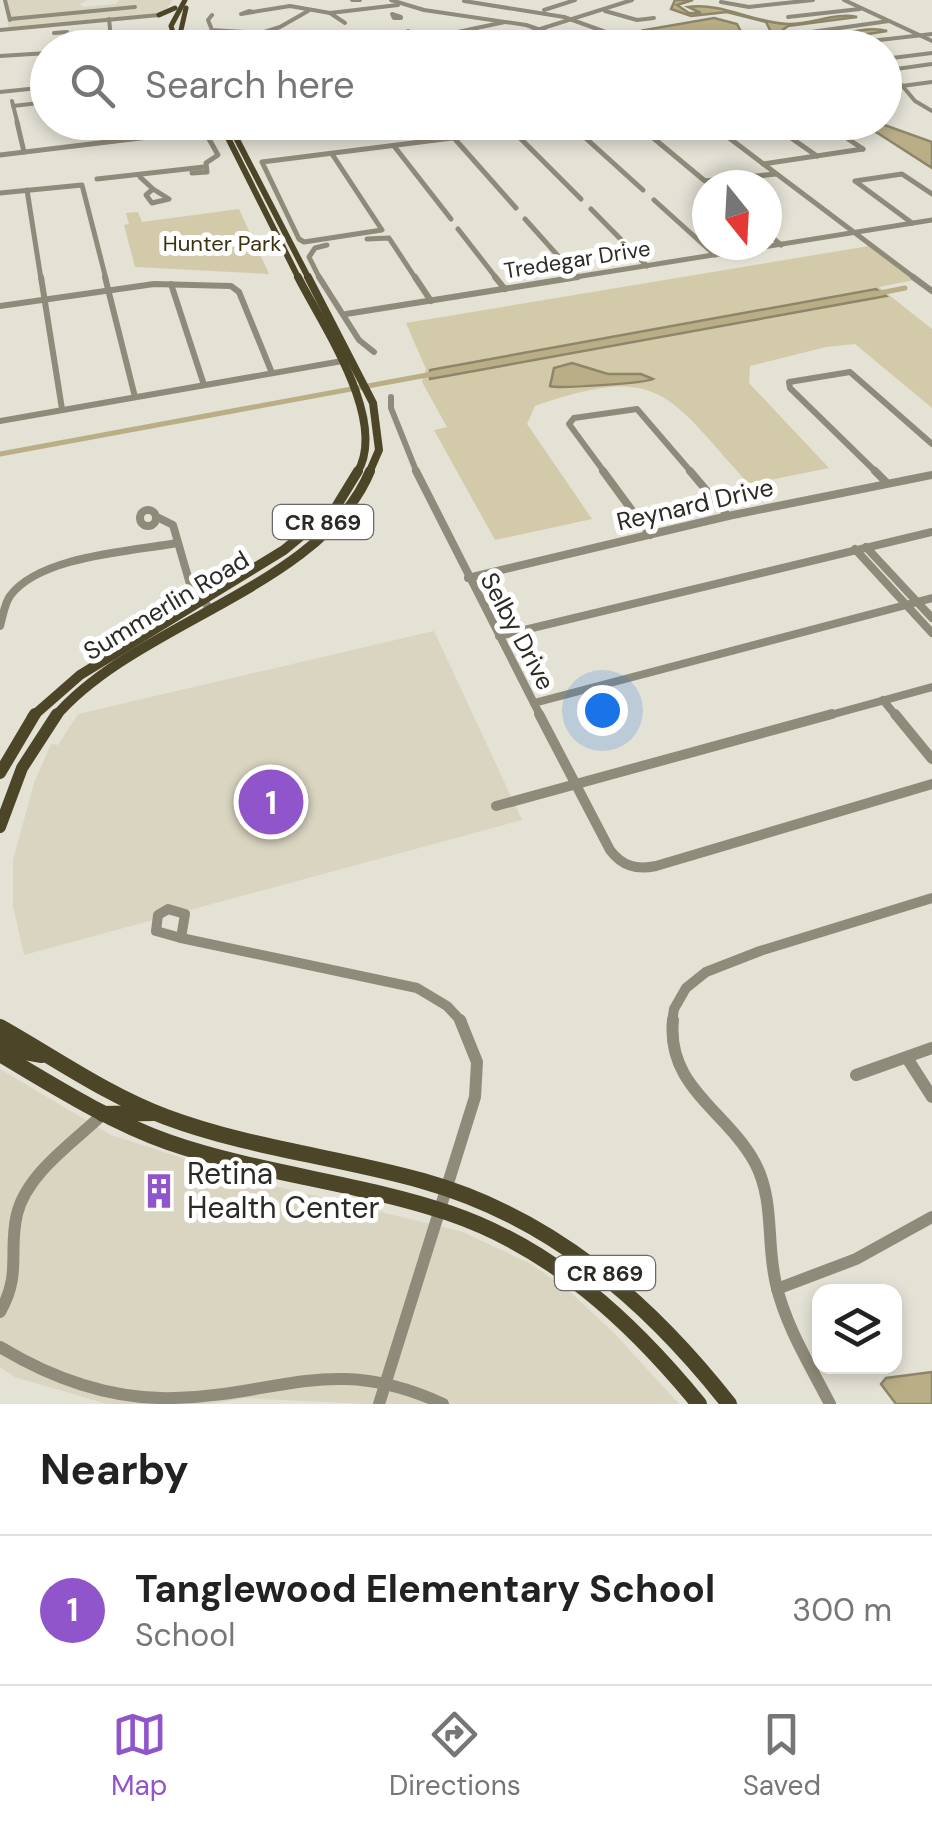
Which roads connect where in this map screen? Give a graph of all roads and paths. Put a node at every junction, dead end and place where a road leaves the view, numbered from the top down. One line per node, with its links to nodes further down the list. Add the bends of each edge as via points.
1 (5, 0): 30 (street)
2 (185, 0): 16 (main road); 36 (main road); 46 (main road)
3 (388, 0): 13 (street)
4 (575, 0): 23 (street)
5 (632, 0): 20 (street)
6 (738, 0): 12 (street)
7 (814, 0): 11 (street)
8 (844, 0): 18 (street)
9 (357, 1): 19 (street)
10 (464, 1): 23 (street)
11 (793, 1): 12 (street)
12 (721, 2)
13 (399, 4): 17 (street); 35 (street)
14 (135, 6): 30 (street)
15 (293, 6): 21 (street); 22 (street); 27 (street)
16 (175, 8): 26 (main road); 36 (main road)
17 (374, 8): 19 (street); 25 (street)
18 (863, 8): 29 (street); 34 (street)
19 (363, 9): 24 (street)
20 (603, 10): 31 (street); 33 (street)
21 (308, 11): 24 (street); 27 (street)
22 (253, 12)
23 (540, 12): 33 (street)
24 (330, 13): 39 (street)
25 (392, 14)
26 (160, 15): 32 (street); 36 (main road)
27 (294, 15): 48 (street, via 288,23)
28 (212, 16): 47 (street, via 209,26)
29 (788, 17)
30 (10, 18): 54 (street)
31 (654, 18)
32 (109, 19): 37 (street); 44 (street)
33 (575, 20): 51 (street); 52 (street)
34 (889, 21): 53 (street); 57 (street)
35 (506, 22): 50 (street); 51 (street)
36 (171, 23): 45 (main road)
37 (66, 24): 42 (street); 54 (street)
38 (88, 24): 43 (street)
39 (345, 24)
40 (456, 26): 49 (street)
41 (30, 30): 54 (street)
42 (67, 30)
43 (91, 30)
44 (112, 30)
45 (173, 30)
46 (181, 30)
47 (216, 30)
48 (254, 30)
49 (462, 30)
50 (477, 30)
51 (544, 30)
52 (602, 30)
53 (825, 30)
54 (13, 31): 55 (street)
55 (0, 32)
56 (932, 34): 57 (street)
57 (919, 35): 58 (street); 59 (street)
58 (902, 37)
59 (932, 41)
60 (932, 53): 63 (street)
61 (30, 54): 62 (street)
62 (0, 56)
63 (902, 57)
64 (932, 64): 65 (street)
65 (902, 68)
66 (932, 82): 67 (street)
67 (902, 86): 71 (street)
68 (30, 89): 69 (street)
69 (0, 92)
70 (30, 103): 85 (street, via 13,103)
71 (932, 108)
72 (122, 140): 83 (street)
73 (210, 140): 92 (street, via 218,155 204,167 207,172)
74 (233, 140): 125 (main road, Summerlin Road / CR 869)
75 (439, 140): 84 (street)
76 (456, 140): 103 (street)
77 (522, 140): 101 (street)
78 (588, 140): 98 (street)
79 (656, 140): 90 (street)
80 (735, 140): 89 (street)
81 (793, 140): 88 (street)
82 (851, 140): 88 (street, via 863,148)
83 (114, 141): 85 (street)
84 (394, 146): 87 (street); 105 (street)
85 (24, 152): 86 (street)
86 (0, 154)
87 (332, 154): 87 (street, via 382,230 300,241 262,168 265,160)
88 (816, 156): 89 (street)
89 (766, 164): 91 (street); 110 (street)
90 (693, 170)
91 (772, 170)
92 (140, 177): 94 (street); 96 (street)
93 (782, 178): 110 (street)
94 (97, 179)
95 (80, 184): 97 (street); 117 (street)
96 (154, 189)
97 (27, 190): 99 (street); 120 (street)
98 (644, 190)
99 (0, 193)
100 (932, 194): 108 (street, via 902,174 855,181)
101 (581, 199)
102 (654, 200): 111 (street)
103 (516, 208)
104 (590, 209): 114 (street)
105 (451, 219)
106 (525, 219): 115 (street)
107 (932, 220): 108 (street, Tredegar Drive)
108 (912, 223): 110 (street, Tredegar Drive)
109 (458, 229): 118 (street)
110 (857, 232): 112 (street, Tredegar Drive); 119 (street)
111 (692, 234)
112 (782, 244)
113 (692, 259): 114 (street, Tredegar Drive)
114 (647, 266): 115 (street, Tredegar Drive)
115 (577, 277): 118 (street, Tredegar Drive)
116 (171, 284): 117 (street); 126 (street, via 230,286 238,292); 127 (street)
117 (108, 289): 120 (street); 128 (street)
118 (505, 289): 121 (street, Tredegar Drive)
119 (932, 289)
120 (44, 299): 122 (street); 130 (street)
121 (431, 301): 123 (street, Tredegar Drive); 123 (street, via 389,238 325,245 310,252 332,302)
122 (0, 306)
123 (346, 314): 124 (street)
124 (374, 352)
125 (346, 360): 126 (street); 147 (main road, Summerlin Road / CR 869, via 378,415 381,442 358,500 298,555)
126 (272, 373): 127 (street)
127 (204, 385): 128 (street)
128 (135, 396): 130 (street)
129 (392, 398): 142 (street, Selby Drive, via 420,485)
130 (62, 409): 131 (street)
131 (0, 420)
132 (932, 444): 134 (street, via 850,372 789,382)
133 (932, 475): 134 (street, Reynard Drive)
134 (887, 483): 135 (street, Reynard Drive)
135 (728, 516): 138 (street, Reynard Drive); 138 (street, via 637,409 574,418 569,424)
136 (159, 518): 139 (street, via 173,525)
137 (932, 532): 140 (street)
138 (650, 534): 142 (street, Reynard Drive)
139 (178, 543): 144 (street, via 52,569); 147 (street, via 192,590)
140 (866, 547): 141 (street); 146 (street)
141 (855, 549): 148 (street); 152 (street)
142 (468, 578): 152 (street, Selby Drive)
143 (0, 586): 144 (street)
144 (14, 590): 150 (street)
145 (932, 598): 146 (street)
146 (918, 602): 148 (street); 149 (street)
147 (205, 603): 157 (main road, Summerlin Road / CR 869, via 114,648 63,686); 161 (main road, Summerlin Road / CR 869, via 70,700 27,756)
148 (906, 604): 151 (street); 155 (street)
149 (932, 618)
150 (0, 626)
151 (932, 633)
152 (499, 636): 155 (street, Selby Drive)
153 (932, 687): 154 (street)
154 (883, 700): 156 (street); 158 (street)
155 (534, 703): 158 (street, Selby Drive)
156 (932, 759)
157 (0, 769)
158 (576, 784): 159 (street, Selby Drive, via 615,858 634,868); 160 (street)
159 (932, 784)
160 (496, 806)
161 (0, 828)
162 (932, 898): 177 (street, via 720,962 696,977 678,1003 672,1039 679,1068 696,1097 740,1140 766,1188)
163 (182, 938): 174 (street, via 408,985 454,1010 475,1044 478,1077)
164 (0, 1027): 168 (main road, CR 869)
165 (0, 1038): 168 (main road)
166 (932, 1048): 169 (street)
167 (0, 1054): 173 (main road, CR 869)
168 (51, 1056): 172 (main road, CR 869)
169 (906, 1058): 170 (street); 171 (street)
170 (856, 1075)
171 (932, 1097)
172 (156, 1113): 173 (main road); 174 (main road, CR 869)
173 (103, 1114): 175 (main road, CR 869, via 191,1150); 178 (street, via 22,1202 17,1274)
174 (447, 1188): 175 (street); 184 (main road, CR 869, via 532,1224 594,1264 658,1320)
175 (437, 1210): 180 (street); 183 (main road, CR 869, via 508,1238 572,1277 653,1349)
176 (932, 1217): 177 (street, via 856,1259)
177 (777, 1290): 185 (street)
178 (0, 1312)
179 (0, 1347): 180 (street, via 67,1382 140,1397 195,1397 308,1379)
180 (387, 1380): 181 (street); 182 (street)
181 (379, 1404)
182 (443, 1404)
183 (699, 1404)
184 (730, 1404)
185 (830, 1404)

